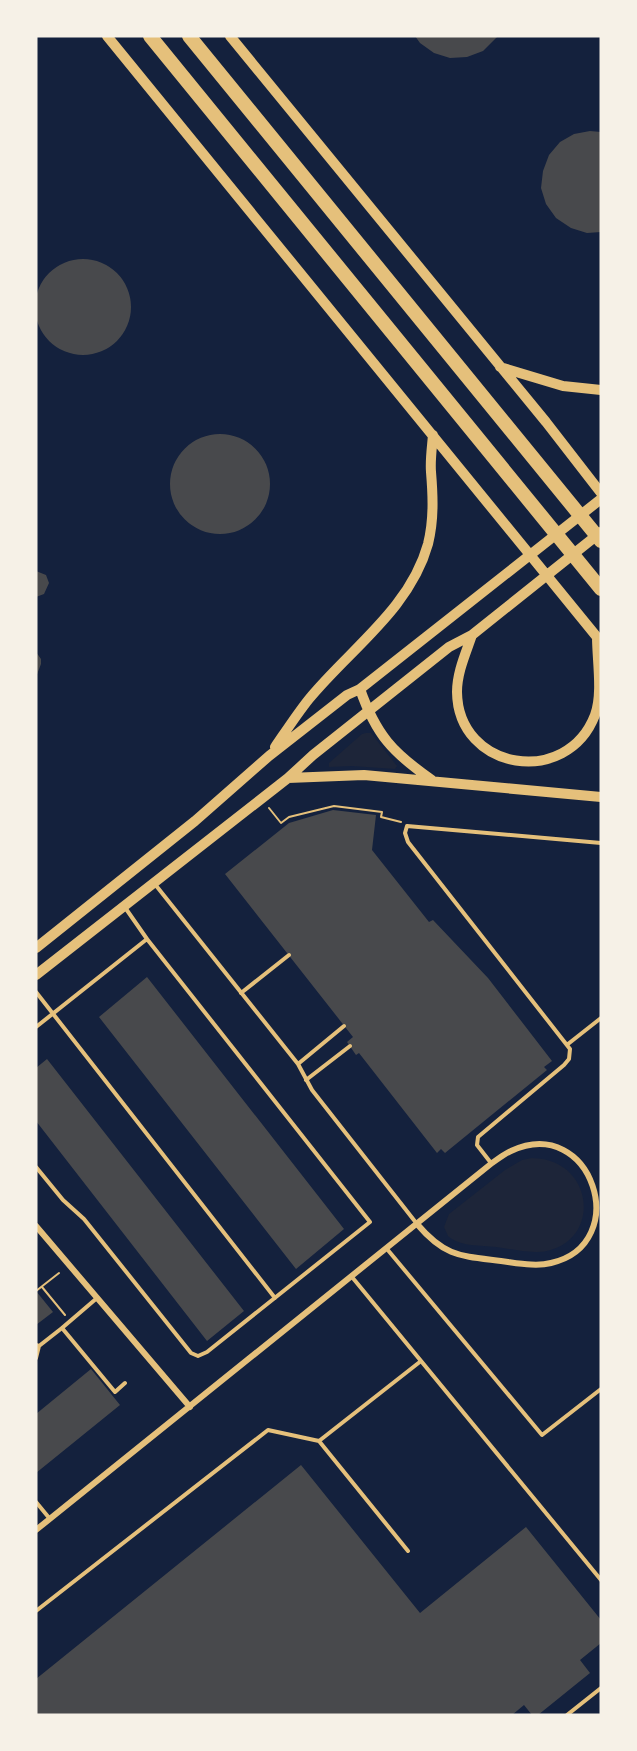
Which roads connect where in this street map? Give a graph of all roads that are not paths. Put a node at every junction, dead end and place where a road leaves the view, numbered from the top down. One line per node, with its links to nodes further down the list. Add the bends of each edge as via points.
1 (107, 36): 7 (main road)
2 (150, 36): 12 (highway)
3 (189, 36): 11 (highway)
4 (230, 36): 5 (main road)
5 (500, 367): 6 (main road, via 563,386); 8 (main road)
6 (601, 390)
7 (433, 435): 14 (main road); 17 (main road, via 432,516 418,572 374,630 309,699)
8 (601, 493)
9 (601, 500): 15 (main road)
10 (601, 532): 13 (main road)
11 (601, 541)
12 (601, 589)
13 (472, 634): 14 (main road, via 457,683 465,725 476,741 491,752 508,760 527,762 564,753 590,724 599,697); 16 (main road, via 449,647)
14 (599, 639)
15 (360, 689): 16 (main road); 17 (main road)
16 (368, 712): 18 (main road); 19 (main road, via 395,750)
17 (269, 756): 25 (main road)
18 (288, 778): 19 (main road, via 364,775); 22 (main road)
19 (432, 780): 20 (main road)
20 (601, 797)
21 (601, 843): 34 (lane, via 407,825 405,833 408,842)
22 (154, 883): 23 (main road); 29 (lane)
23 (124, 906): 24 (lane); 27 (main road)
24 (147, 939): 30 (lane); 45 (lane, via 370,1222)
25 (36, 948)
26 (289, 955): 29 (lane)
27 (36, 975)
28 (36, 992): 30 (lane)
29 (241, 993): 36 (lane)
30 (53, 1013): 33 (lane); 45 (lane)
31 (601, 1017): 34 (lane)
32 (344, 1026): 36 (lane)
33 (36, 1027)
34 (568, 1044): 38 (lane, via 570,1055 566,1064 478,1137 477,1145)
35 (350, 1046): 37 (lane)
36 (298, 1064): 37 (lane)
37 (306, 1080): 40 (lane)
38 (492, 1163): 40 (street); 40 (street, via 510,1151 530,1146 547,1145 574,1157 588,1173 596,1193 595,1216 584,1243 562,1259 531,1264 453,1253 440,1247)
39 (36, 1167): 45 (lane, via 84,1219 194,1355 207,1352)
40 (417, 1224): 42 (street)
41 (36, 1226): 44 (street)
42 (387, 1249): 43 (street); 51 (lane, via 542,1435)
43 (352, 1277): 49 (lane); 52 (street)
44 (97, 1298): 46 (lane); 52 (street)
45 (275, 1298)
46 (62, 1328): 47 (lane); 50 (lane, via 115,1392)
47 (37, 1346): 48 (lane)
48 (36, 1358)
49 (421, 1361): 53 (lane); 58 (lane)
50 (125, 1383)
51 (601, 1389)
52 (190, 1407): 55 (street)
53 (319, 1442): 57 (lane); 59 (lane, via 268,1430)
54 (36, 1502): 55 (lane)
55 (50, 1519): 56 (street)
56 (36, 1530)
57 (408, 1551)
58 (601, 1580)
59 (36, 1611)
60 (601, 1688): 61 (lane)
61 (567, 1715)

